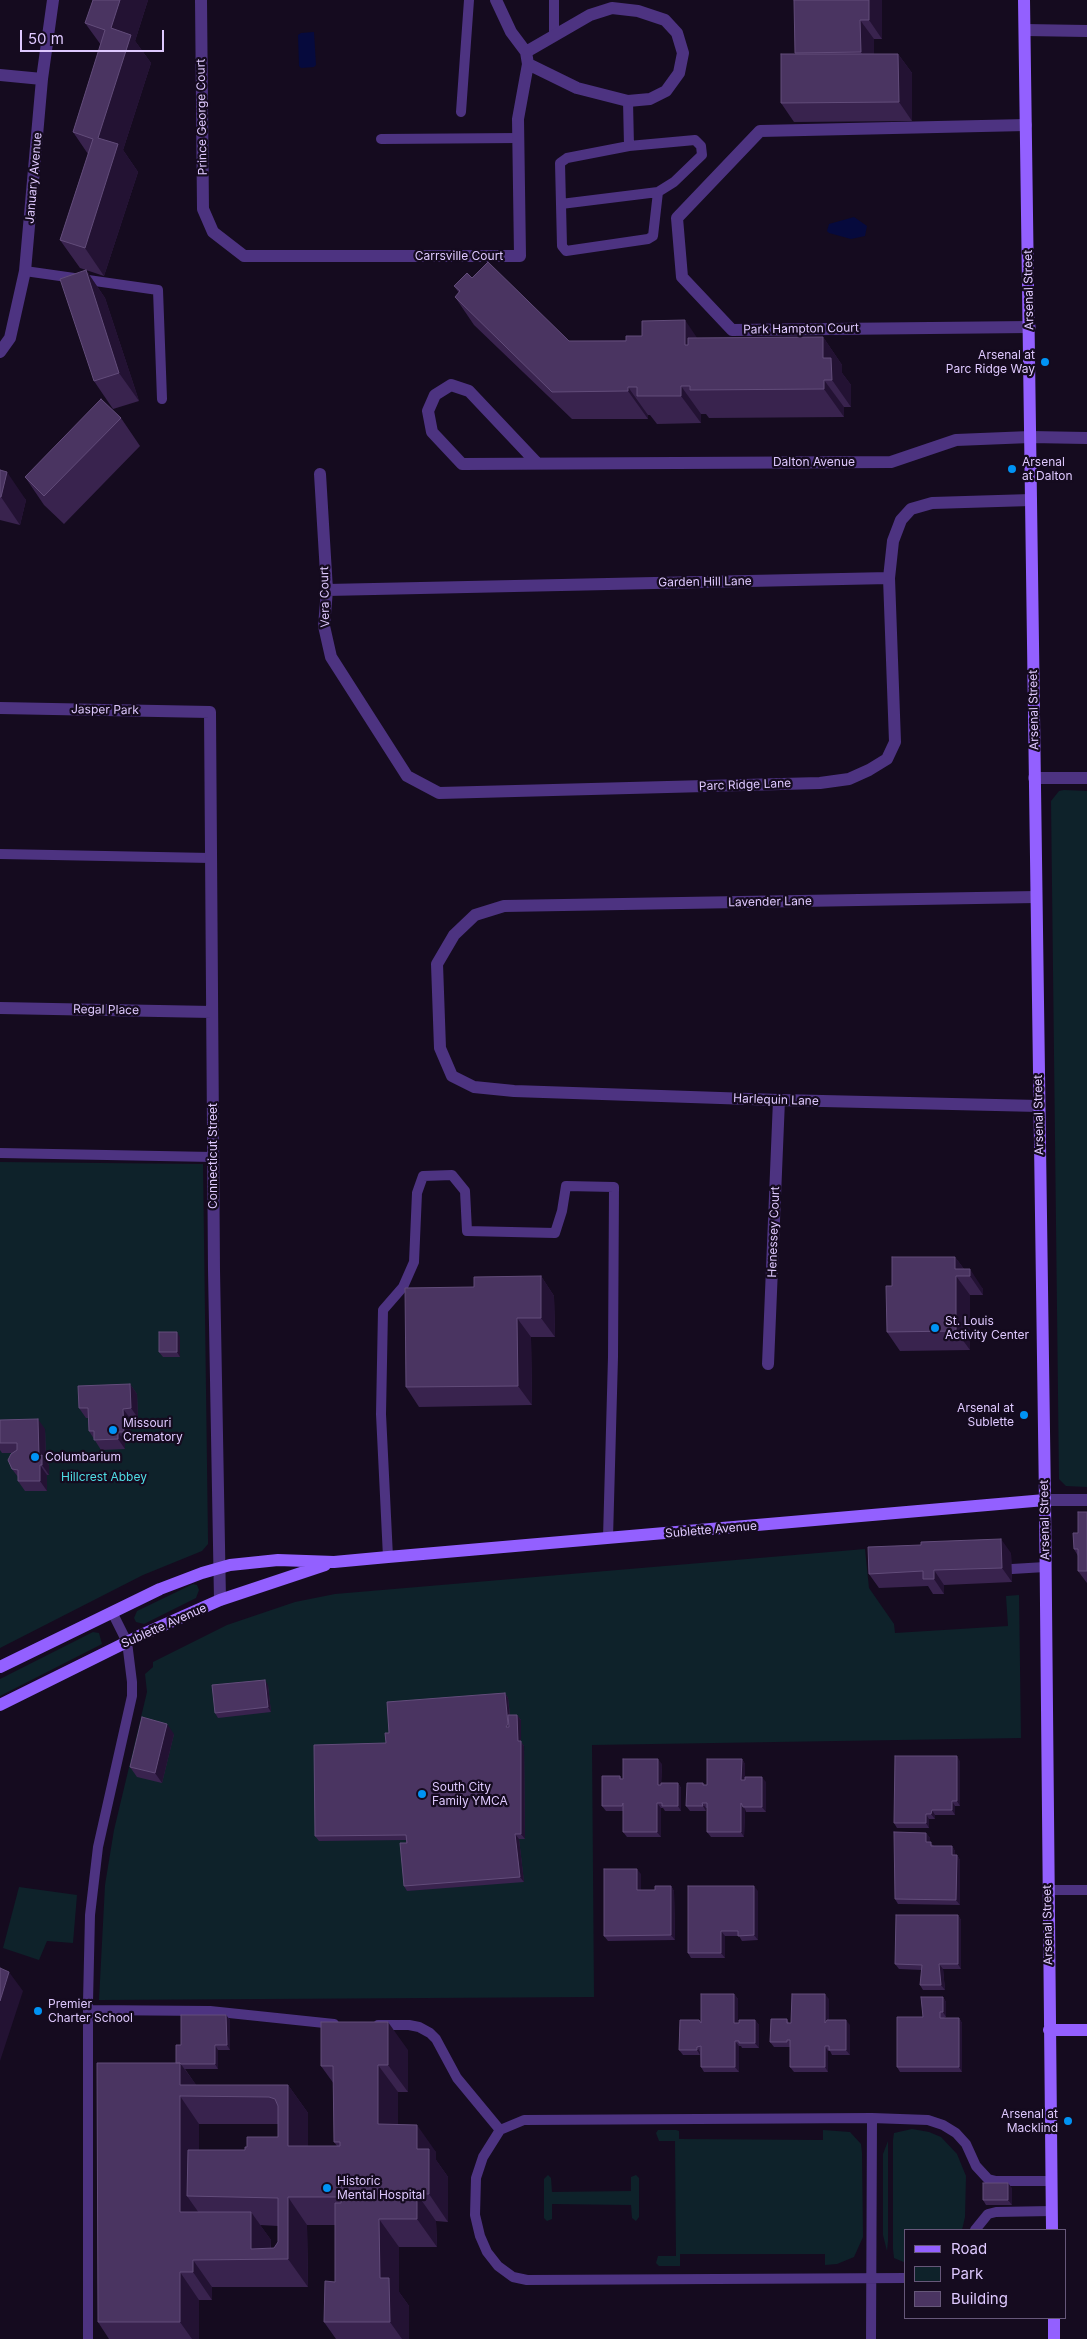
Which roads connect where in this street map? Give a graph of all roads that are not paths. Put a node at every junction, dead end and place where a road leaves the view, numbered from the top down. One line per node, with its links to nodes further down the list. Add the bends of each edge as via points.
1 (53, 0): 13 (street, January Avenue)
2 (201, 0): 22 (street, Prince George Court, via 203,209)
3 (469, 0): 15 (lane)
4 (496, 0): 11 (street)
5 (554, 0): 10 (lane)
6 (1024, 0): 8 (main road, Arsenal Street)
7 (612, 4): 10 (street); 14 (street, via 665,20 677,32 683,53 679,73 666,91 650,99)
8 (1025, 30): 9 (street); 16 (main road, Arsenal Street)
9 (1087, 31)
10 (554, 34): 11 (street)
11 (527, 58): 14 (street, via 577,88); 17 (street, Carrsville Court, via 518,119)
12 (0, 75): 13 (street)
13 (42, 79): 23 (street, January Avenue)
14 (628, 102): 19 (lane)
15 (461, 112)
16 (1026, 125): 24 (main road, Arsenal Street); 24 (street, Park Hampton Court, via 760,130 677,218 682,277 732,330)
17 (519, 138): 18 (lane); 22 (street, Carrsville Court, via 520,256 244,256)
18 (382, 139)
19 (629, 146): 20 (lane, via 695,140 701,146 702,155 674,182); 21 (lane, via 567,158 560,163)
20 (658, 192): 21 (lane); 21 (lane, via 653,236 566,251 562,246)
21 (561, 204)
22 (213, 232)
23 (25, 271): 25 (street, January Avenue, via 10,338); 26 (lane, via 158,290)
24 (1030, 327): 27 (main road, Arsenal Street)
25 (0, 352)
26 (162, 399)
27 (1030, 437): 28 (street, Dalton Avenue); 29 (street, Dalton Avenue, via 956,440 891,462); 31 (main road, Arsenal Street)
28 (1087, 438)
29 (538, 463): 29 (street, Dalton Avenue, via 462,464 432,432 428,411 436,395 451,385 469,391)
30 (320, 474): 33 (street, Vera Court)
31 (1031, 500): 32 (street, via 932,503 912,509 902,520 893,541); 36 (main road, Arsenal Street)
32 (889, 578): 33 (street, Garden Hill Lane); 38 (street, Parc Ridge Lane, via 895,742 886,759 849,779 820,783 439,793)
33 (327, 590): 38 (street, Vera Court, via 324,626 330,657 405,773)
34 (0, 708): 35 (street, Jasper Park)
35 (210, 712): 40 (street, Connecticut Street)
36 (1034, 778): 37 (street); 41 (main road, Arsenal Street)
37 (1087, 778)
38 (417, 782)
39 (0, 854): 40 (lane)
40 (211, 858): 43 (street, Connecticut Street)
41 (1036, 897): 44 (street, Lavender Lane, via 504,906 475,915 454,935 437,964 440,1048 452,1076 474,1087); 46 (main road, Arsenal Street)
42 (0, 1008): 43 (street, Regal Place)
43 (212, 1012): 48 (street, Connecticut Street)
44 (514, 1091): 45 (street, Harlequin Lane)
45 (779, 1100): 46 (street, Harlequin Lane); 49 (street, Henessey Court)
46 (1039, 1106): 50 (main road, Arsenal Street)
47 (0, 1153): 48 (lane)
48 (213, 1157): 56 (street, Connecticut Street)
49 (768, 1364)
50 (1045, 1500): 51 (street, Sublette Avenue); 52 (main road, Sublette Avenue); 55 (main road, Arsenal Street)
51 (1087, 1500)
52 (608, 1538): 53 (main road, Sublette Avenue); 53 (lane, via 614,1188 566,1186 555,1233 467,1231 465,1191 452,1175 423,1176 417,1193 414,1262 403,1287 383,1310 381,1414)
53 (388, 1558): 54 (main road, Sublette Avenue)
54 (334, 1562): 56 (main road, Sublette Avenue, via 278,1560); 58 (main road, Sublette Avenue)
55 (1045, 1567): 57 (lane); 63 (main road, Arsenal Street)
56 (220, 1568): 58 (street, Connecticut Street); 59 (main road, Sublette Avenue, via 160,1589)
57 (1012, 1569)
58 (220, 1600): 60 (main road, Sublette Avenue)
59 (112, 1612): 60 (lane); 61 (main road, Sublette Avenue)
60 (126, 1642): 62 (main road, Sublette Avenue); 65 (lane, via 131,1662 132,1696 98,1847 90,1915)
61 (0, 1667)
62 (0, 1706)
63 (1048, 1890): 64 (lane); 68 (main road, Arsenal Street)
64 (1087, 1890)
65 (88, 2010): 66 (lane, via 210,2010); 79 (lane)
66 (344, 2025)
67 (363, 2025): 71 (lane, via 410,2025 430,2033 457,2078)
68 (1049, 2030): 69 (main road); 72 (main road, Arsenal Street)
69 (1087, 2030)
70 (872, 2118): 71 (lane, via 537,2119 524,2120); 72 (lane, via 928,2120 943,2125 966,2144 976,2166 988,2179); 76 (lane)
71 (500, 2130): 76 (lane, via 483,2157 476,2178 475,2215 487,2252 513,2277 527,2280)
72 (1051, 2181): 73 (main road, Arsenal Street)
73 (1052, 2211): 74 (lane, via 996,2212 988,2214); 75 (main road, Arsenal Street)
74 (975, 2229)
75 (1052, 2229)
76 (872, 2278): 77 (lane); 80 (lane)
77 (904, 2278)
78 (1054, 2319): 81 (main road)
79 (88, 2339)
80 (871, 2339)
81 (1054, 2339)

